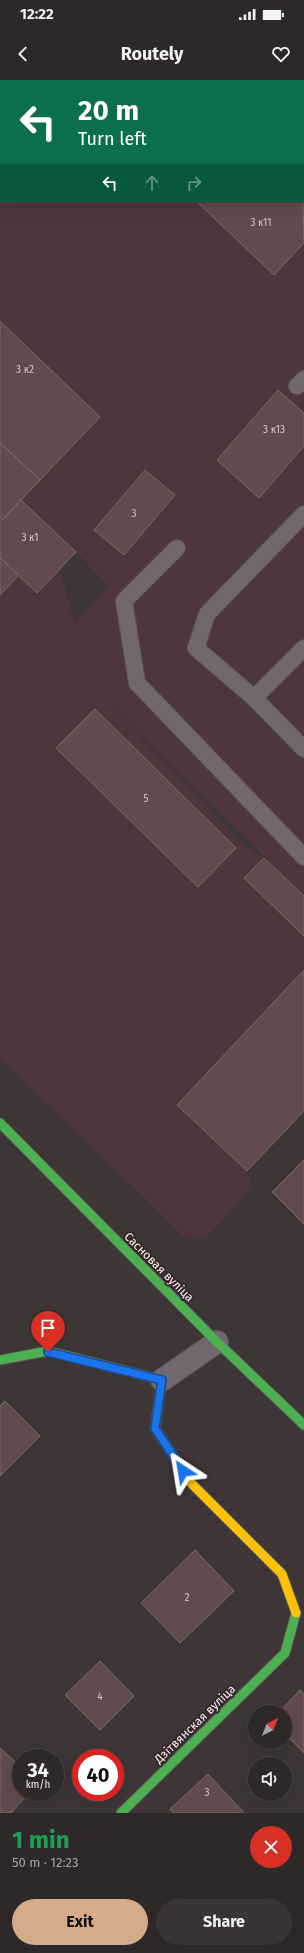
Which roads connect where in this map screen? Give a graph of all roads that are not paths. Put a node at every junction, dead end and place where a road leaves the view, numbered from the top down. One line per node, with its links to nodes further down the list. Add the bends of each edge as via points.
1 (304, 514): 4 (lane, via 207,614 196,648)
2 (177, 548): 6 (lane, via 124,601 137,683)
3 (304, 648): 4 (lane)
4 (254, 698): 5 (lane)
5 (304, 749)
6 (304, 856)
7 (0, 1123): 8 (street, Сасновая вуліца)
8 (217, 1342): 10 (street); 11 (street, Сасновая вуліца)
9 (0, 1360): 10 (street, via 48,1352)
10 (162, 1380): 12 (street, Дзітвянская вуліца, via 155,1428 190,1482 282,1574 296,1613 285,1653)
11 (304, 1425)
12 (121, 1813)

